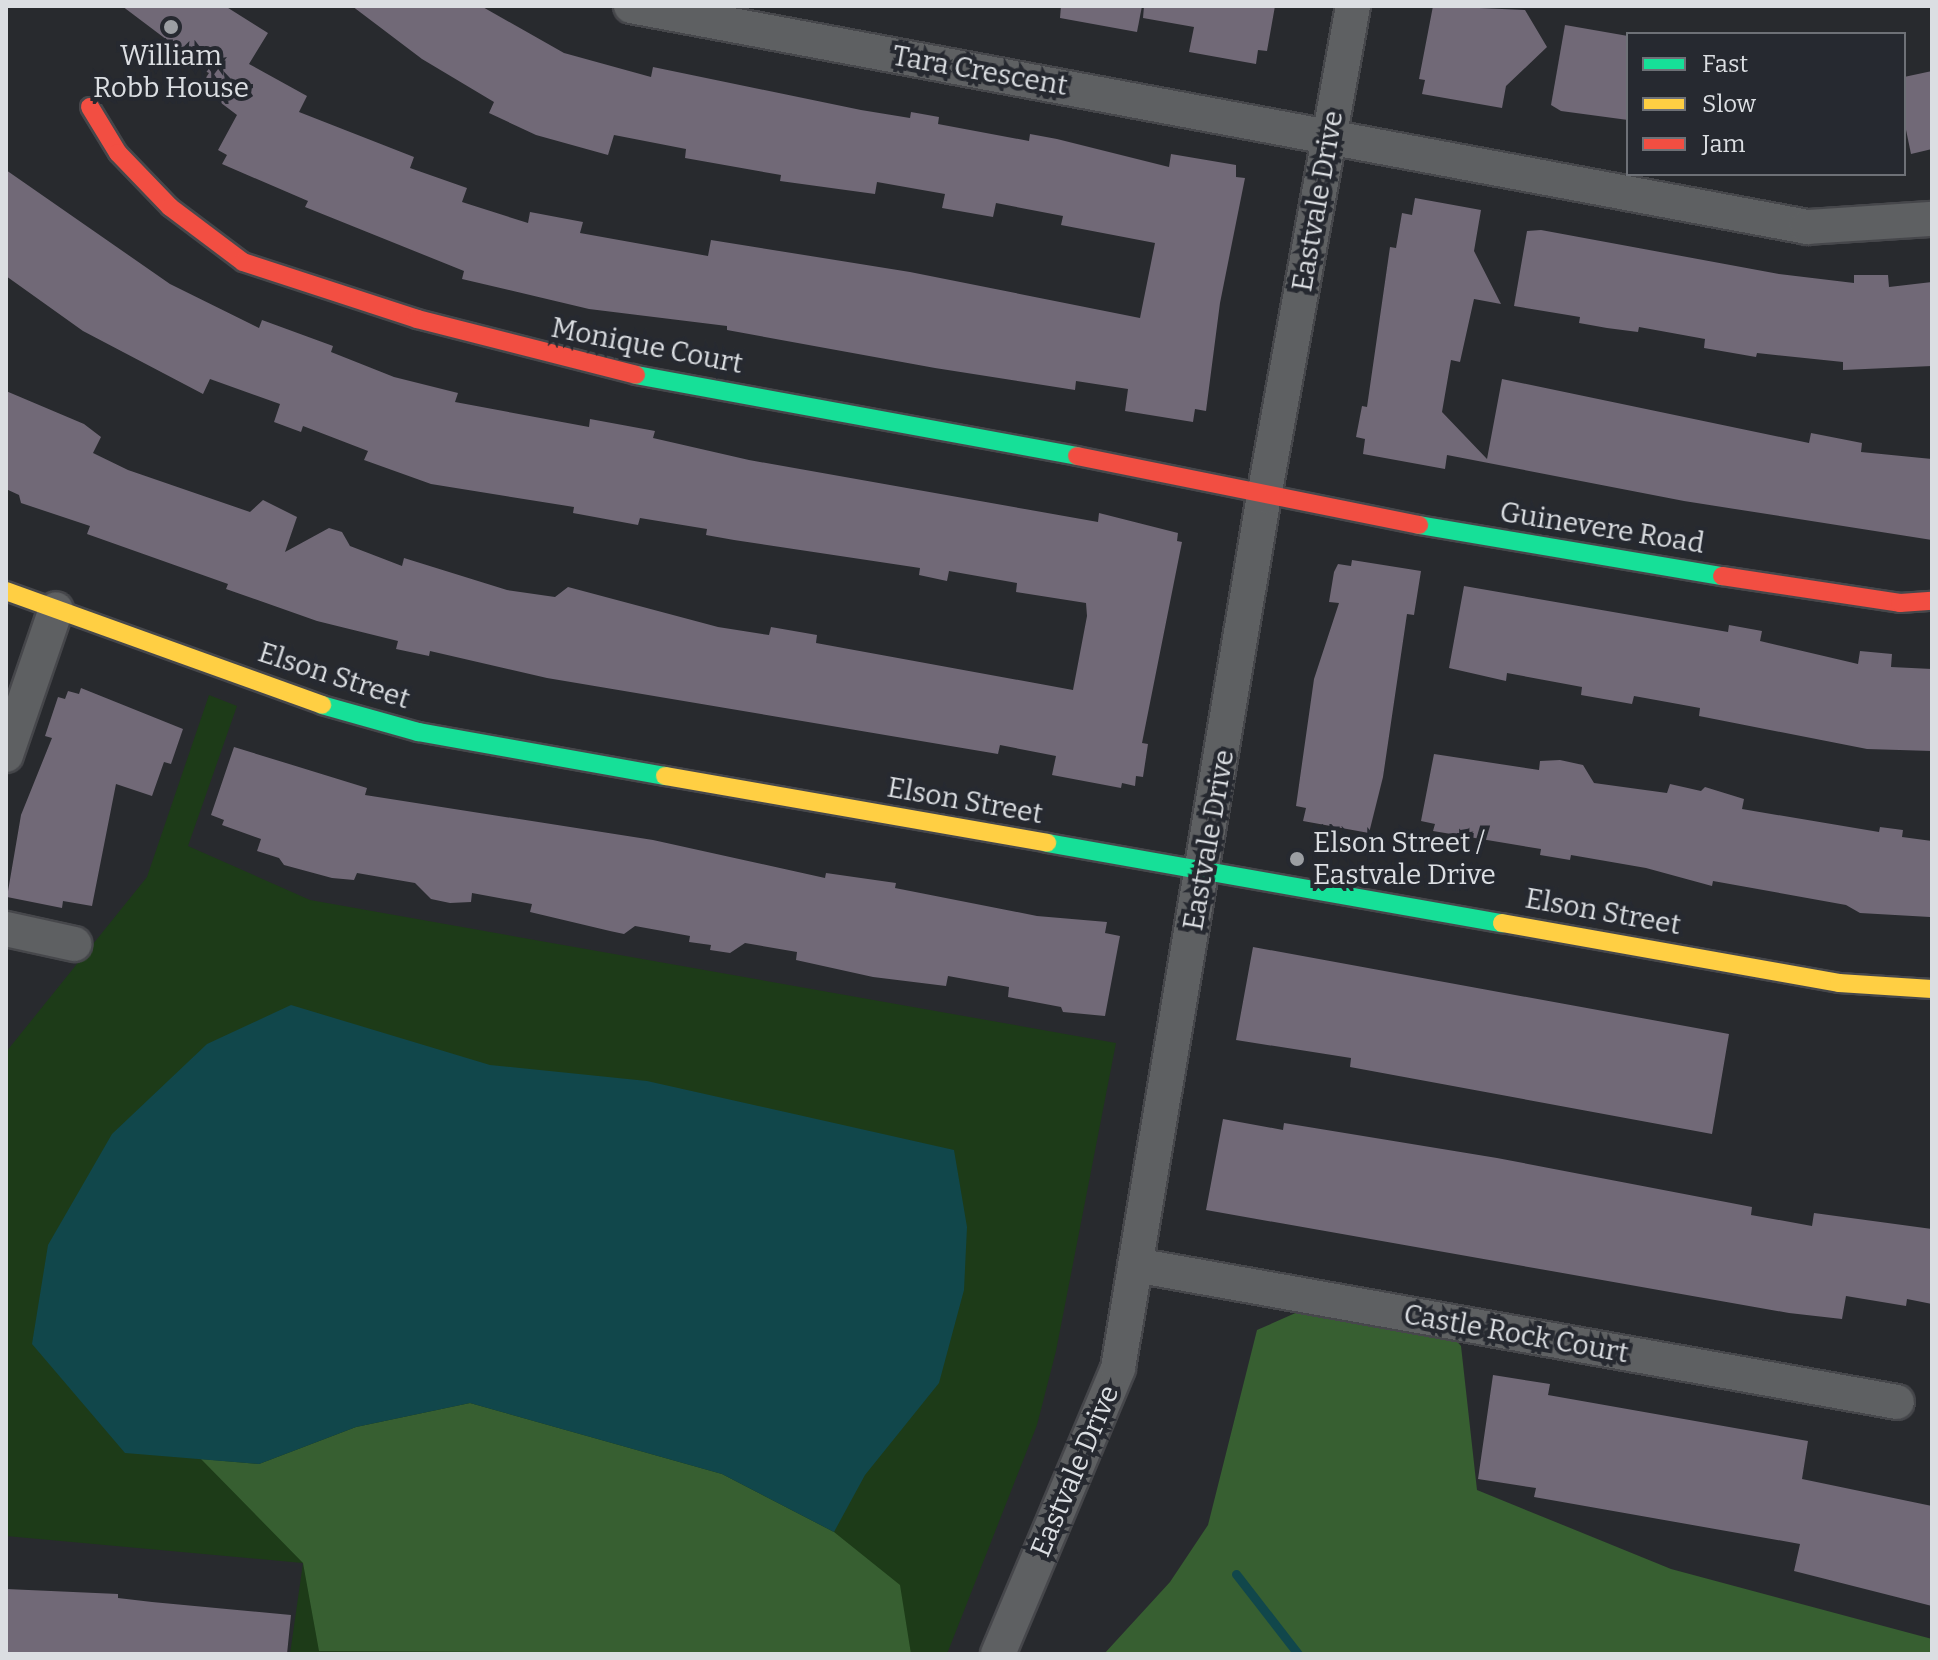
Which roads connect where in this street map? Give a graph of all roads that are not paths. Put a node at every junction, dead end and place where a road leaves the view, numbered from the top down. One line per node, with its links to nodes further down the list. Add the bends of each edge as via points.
1 (631, 6): 4 (street, Tara Crescent)
2 (1353, 6): 4 (street, Eastvale Drive)
3 (90, 107): 6 (street, Monique Court, via 118,153 170,207 243,262 316,287 586,366 1006,442)
4 (1329, 133): 5 (street, Tara Crescent, via 1807,227); 6 (street, Eastvale Drive)
5 (1932, 219)
6 (1264, 496): 8 (street, Guinevere Road, via 1511,543 1900,603); 11 (street, Eastvale Drive)
7 (6, 591): 9 (street, Elson Street)
8 (1932, 601)
9 (56, 609): 10 (street); 11 (street, Elson Street, via 338,711 418,732)
10 (6, 755)
11 (1205, 873): 14 (street, Elson Street, via 1839,983); 15 (street, Eastvale Drive)
12 (6, 929): 13 (street)
13 (74, 944)
14 (1932, 989)
15 (1135, 1265): 16 (street, Castle Rock Court); 17 (street, Eastvale Drive, via 1118,1368)
16 (1897, 1402)
17 (998, 1654)

